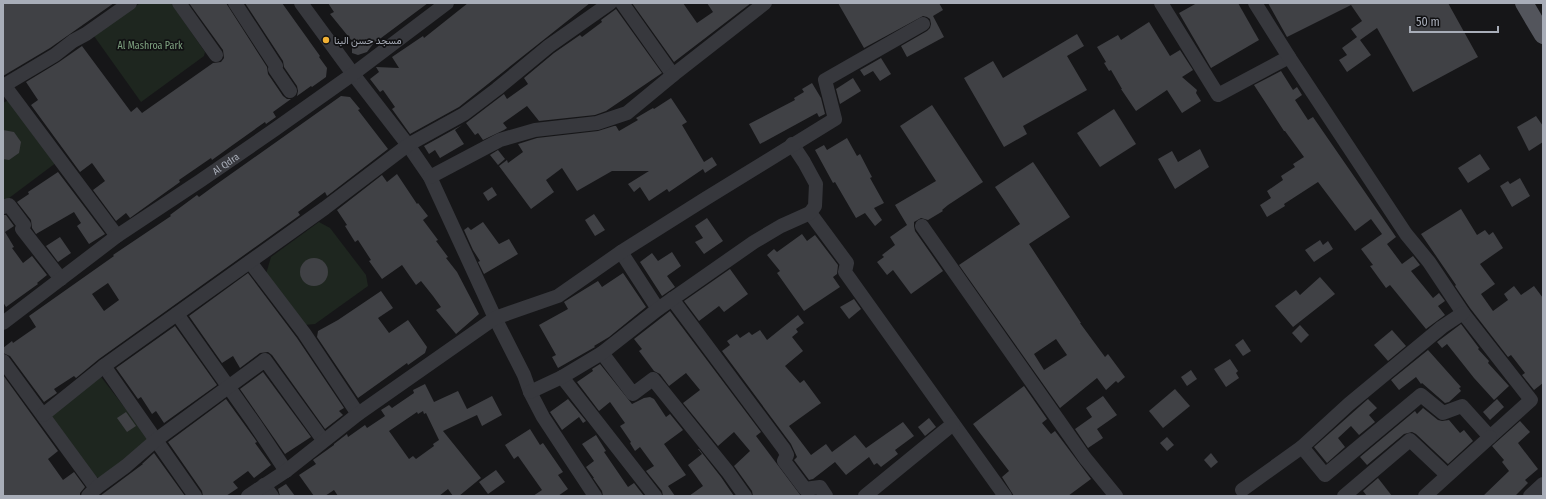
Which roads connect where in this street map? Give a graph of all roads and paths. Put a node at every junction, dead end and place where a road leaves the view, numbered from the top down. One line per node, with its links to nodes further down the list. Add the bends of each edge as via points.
1 (130, 3): 18 (street, via 55,55)
2 (179, 3): 14 (street)
3 (235, 3): 19 (street)
4 (301, 3): 16 (street)
5 (447, 3): 16 (street, Al Qdra)
6 (610, 3): 21 (street, via 549,46 464,114)
7 (622, 3): 17 (street)
8 (766, 3): 17 (street)
9 (1161, 3): 15 (street, via 1218,95)
10 (1256, 3): 15 (street)
11 (1524, 3): 13 (main road)
12 (923, 24): 20 (street, via 826,80 835,120)
13 (1543, 35)
14 (216, 55)
15 (1289, 57): 32 (street, via 1402,228 1429,262)
16 (353, 74): 21 (street); 26 (street, Al Qdra, via 200,182)
17 (673, 75): 22 (street, via 627,113 597,123 535,130 500,140)
18 (4, 86): 26 (street)
19 (290, 91)
20 (792, 144): 24 (street, via 816,184 815,206); 27 (street)
21 (408, 145): 22 (street); 28 (street)
22 (430, 178): 34 (street)
23 (3, 207): 29 (street, via 9,205 24,225 22,229)
24 (810, 213): 30 (street, via 754,242); 44 (street, via 847,263 845,272)
25 (922, 226): 64 (street, via 1085,458)
26 (117, 236): 29 (street, Al Qdra)
27 (621, 252): 31 (street); 34 (street, via 558,296)
28 (250, 262): 33 (street); 42 (street, via 304,333)
29 (61, 280): 35 (street, Al Qdra)
30 (672, 299): 31 (street); 54 (street, via 784,449 787,455 784,461 805,489)
31 (658, 309): 36 (street)
32 (1463, 313): 45 (street, via 1532,400); 48 (street, via 1442,327 1349,404)
33 (177, 314): 38 (street); 40 (street)
34 (495, 318): 41 (street); 42 (street)
35 (3, 323)
36 (602, 353): 39 (street); 60 (street, via 633,394 654,379)
37 (3, 361): 43 (street)
38 (104, 366): 43 (street); 46 (street)
39 (562, 377): 41 (street); 59 (street)
40 (228, 388): 46 (street); 47 (street, via 265,360); 49 (street)
41 (530, 392): 58 (street, via 543,417)
42 (358, 414): 47 (street)
43 (42, 415): 55 (street)
44 (953, 424): 62 (street); 63 (street)
45 (1490, 438): 48 (street, via 1462,406 1443,413 1421,395 1325,475); 50 (street)
46 (156, 440): 55 (street); 56 (street)
47 (323, 440): 49 (street)
48 (1302, 447): 52 (street)
49 (286, 471): 53 (street)
50 (1447, 475): 65 (street, via 1410,440); 66 (street)
51 (1543, 484): 67 (street)
52 (1242, 490)
53 (268, 491): 57 (street)
54 (823, 491): 61 (street)
55 (92, 492)
56 (195, 496)
57 (248, 496)
58 (595, 496)
59 (655, 496)
60 (745, 496)
61 (808, 496)
62 (865, 496)
63 (1005, 496)
64 (1116, 496)
65 (1344, 496)
66 (1425, 496)
67 (1530, 496)

